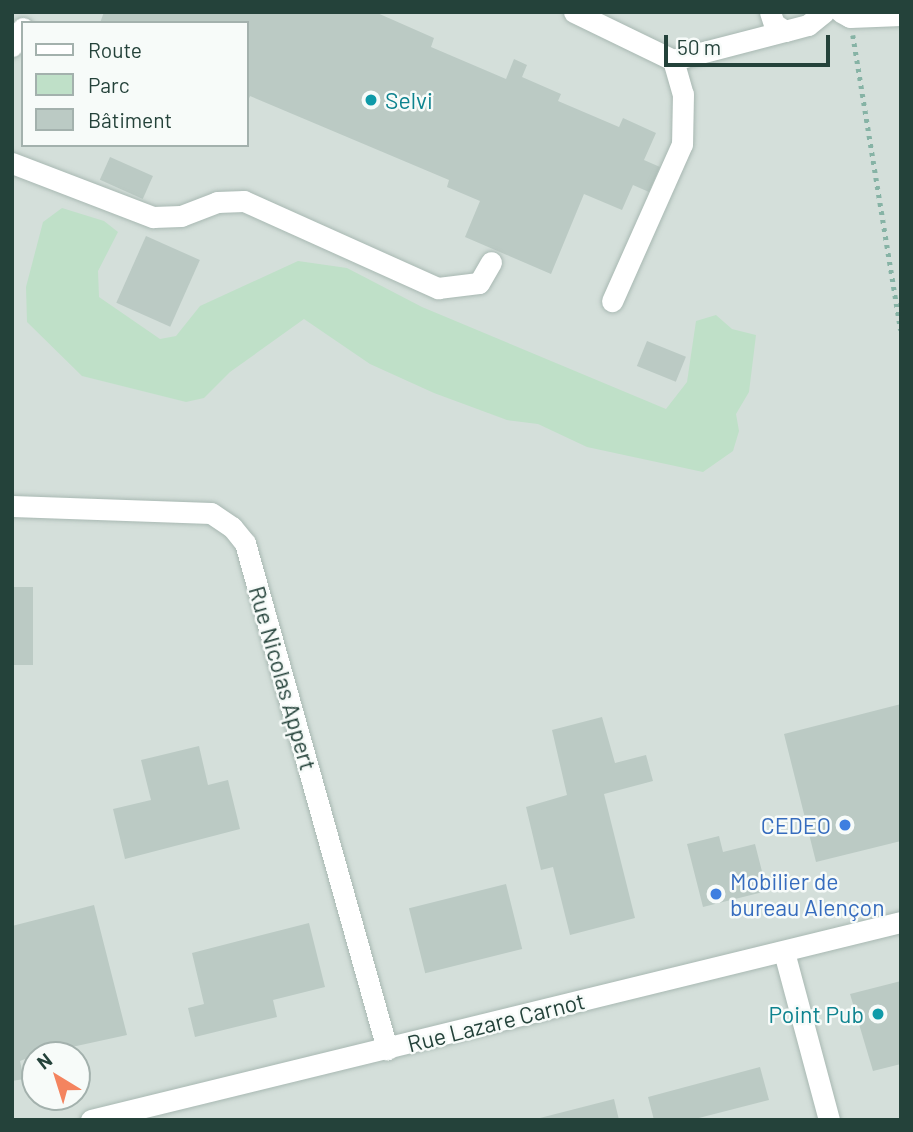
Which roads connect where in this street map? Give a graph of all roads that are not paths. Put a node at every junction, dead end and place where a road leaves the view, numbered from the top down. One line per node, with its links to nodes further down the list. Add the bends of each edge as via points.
1 (574, 12): 7 (street)
2 (769, 12): 6 (street)
3 (824, 12): 6 (street, via 808,25)
4 (845, 15): 5 (street)
5 (901, 15)
6 (785, 31): 7 (street)
7 (673, 60): 10 (street, via 682,94 682,144)
8 (12, 163): 9 (street, via 153,217 181,216 217,202 244,201 438,288 479,283)
9 (491, 262)
10 (612, 301)
11 (12, 506): 14 (street, Rue Nicolas Appert, via 211,513 232,527 245,544)
12 (901, 922): 13 (street, Rue Lazare Carnot)
13 (784, 952): 14 (street, Rue Lazare Carnot); 16 (street)
14 (387, 1049): 15 (street, Rue Lazare Carnot)
15 (91, 1120)
16 (829, 1120)

